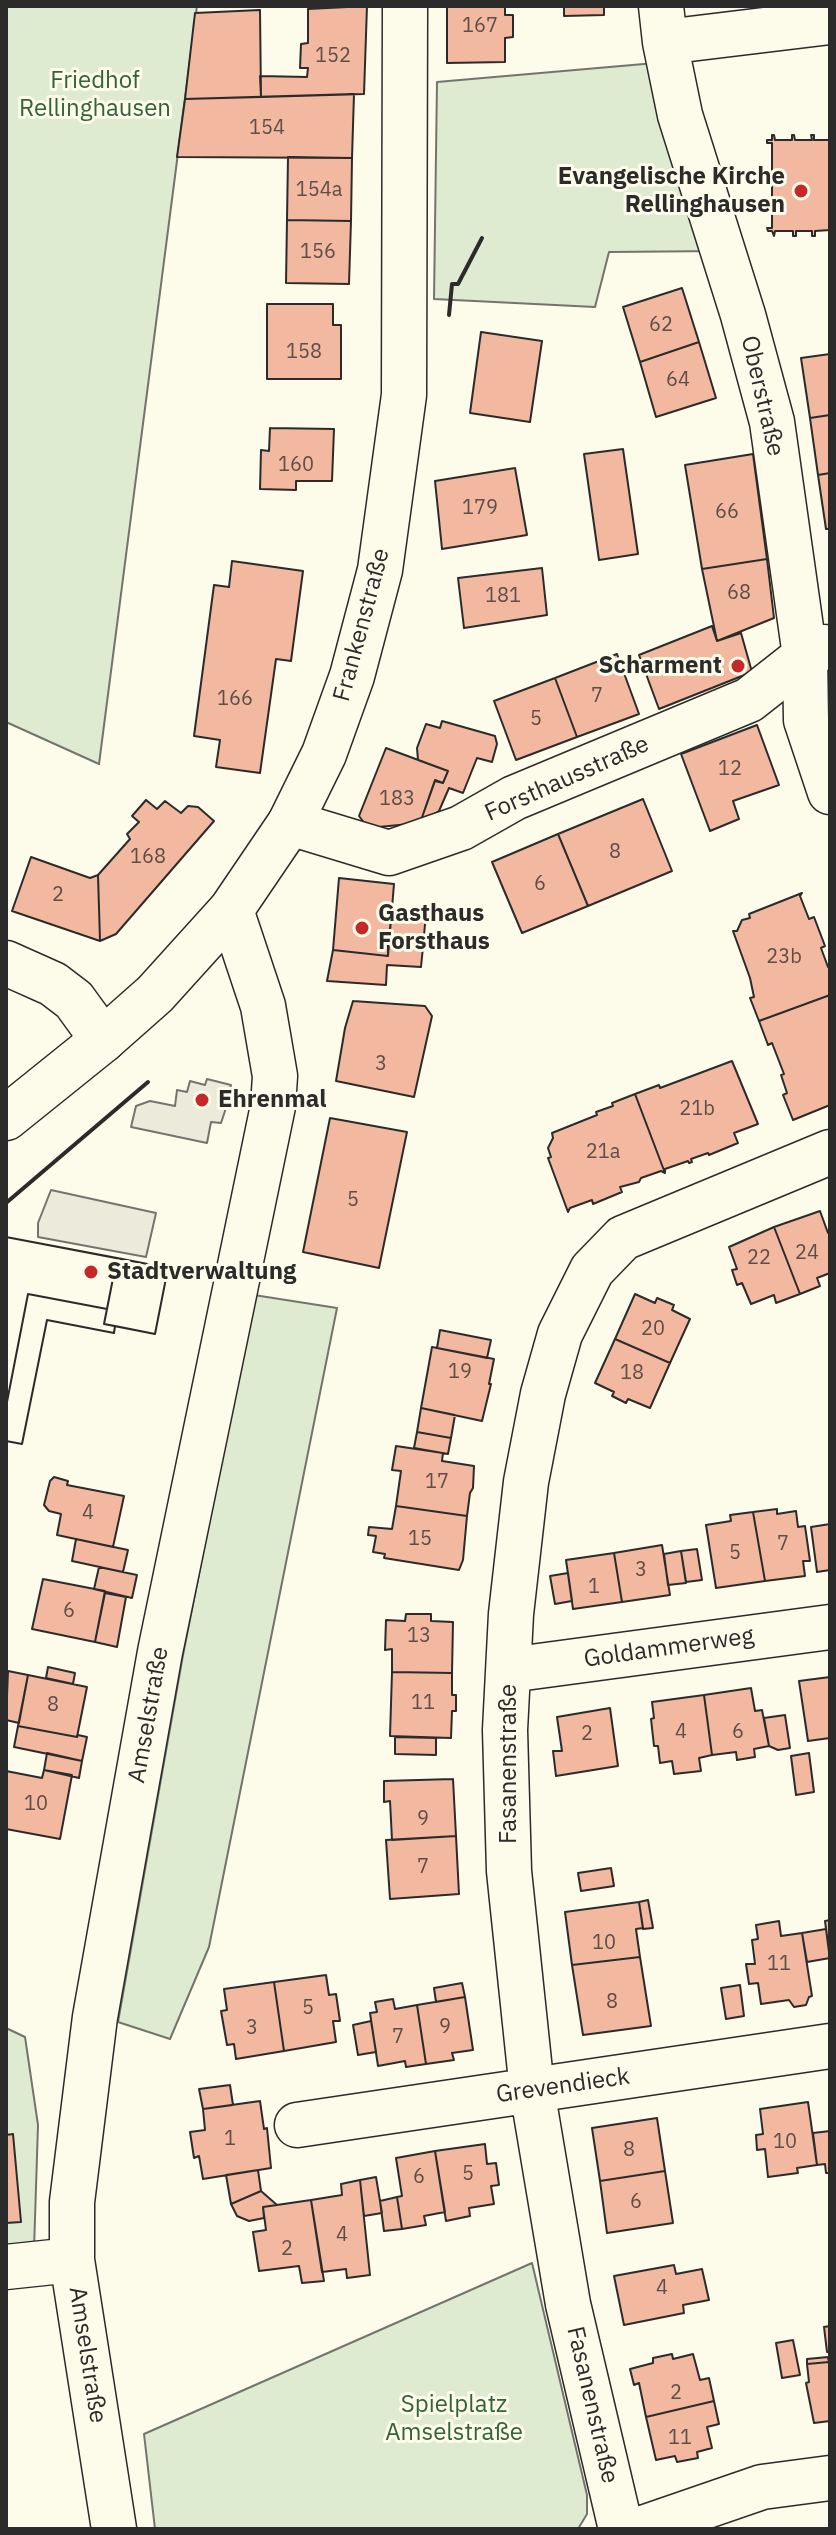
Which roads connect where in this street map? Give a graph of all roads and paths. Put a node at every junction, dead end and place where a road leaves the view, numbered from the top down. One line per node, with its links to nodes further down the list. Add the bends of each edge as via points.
1 (405, 6): 6 (street, Frankenstraße, via 400,434 380,570 352,676 324,754)
2 (830, 22): 3 (street)
3 (663, 24): 4 (street, Oberstraße, via 680,115 772,422)
4 (817, 650): 5 (street, Oberstraße, via 806,720); 6 (street, Forsthausstraße, via 749,700 514,798 461,828 389,853)
5 (830, 792)
6 (290, 823): 7 (street, Frankenstraße)
7 (231, 910): 9 (street, Frankenstraße, via 155,994); 17 (street, Amselstraße, via 263,1006 275,1076 273,1106 160,1652 98,2002 72,2202)
8 (6, 963): 9 (street, via 64,992)
9 (103, 1040): 10 (street, Frankenstraße)
10 (6, 1118)
11 (830, 1152): 13 (street, Fasanenstraße, via 623,1238 592,1270 560,1334 543,1394 526,1482)
12 (830, 1627): 13 (street, Goldammerweg)
13 (509, 1670): 15 (street, Fasanenstraße, via 509,1871)
14 (830, 2046): 15 (street, Grevendieck)
15 (532, 2090): 16 (street, Grevendieck); 21 (street, Fasanenstraße, via 568,2304)
16 (297, 2125)
17 (72, 2260): 18 (street); 20 (street, Amselstraße)
18 (6, 2267)
19 (830, 2478): 22 (street, via 762,2487)
20 (114, 2529)
21 (621, 2529)
22 (640, 2529)

